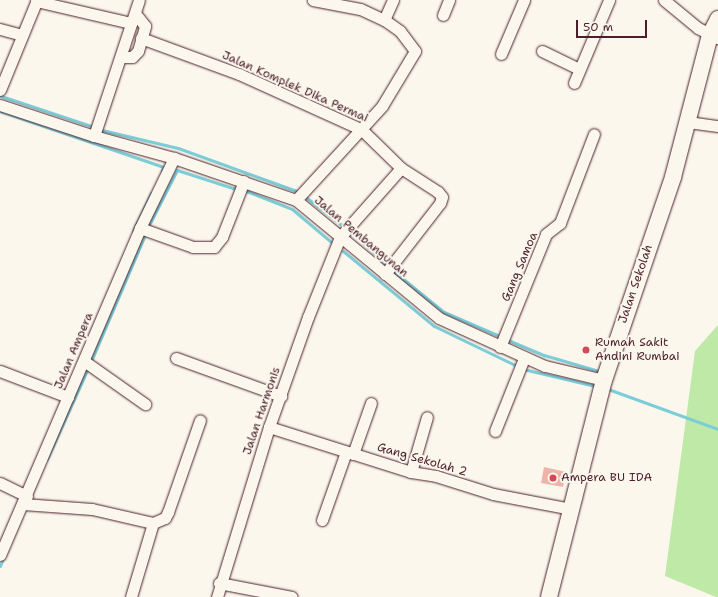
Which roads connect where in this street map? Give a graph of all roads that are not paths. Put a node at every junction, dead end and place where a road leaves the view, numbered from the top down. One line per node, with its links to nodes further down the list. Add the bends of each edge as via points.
1 (37, 0): 10 (street); 14 (street)
2 (139, 0): 10 (street)
3 (313, 0): 12 (street, via 360,9)
4 (393, 0): 12 (street)
5 (449, 0): 9 (street)
6 (524, 0): 18 (street)
7 (609, 0): 20 (street)
8 (664, 0): 15 (street, via 698,28)
9 (443, 15)
10 (133, 18): 16 (street, via 145,26); 19 (street)
11 (718, 19): 15 (street, Jalan Sekolah)
12 (384, 20): 26 (street, via 400,31 415,51 382,106)
13 (0, 30): 14 (street)
14 (22, 35): 22 (street)
15 (714, 36): 24 (street, Jalan Sekolah)
16 (141, 38): 19 (street, via 138,51 132,57); 26 (street, Jalan Komplek Dika Permai, via 239,74)
17 (542, 51): 20 (street)
18 (501, 54)
19 (120, 57): 28 (street)
20 (580, 69): 21 (street)
21 (574, 84)
22 (0, 90)
23 (0, 105): 28 (street, Jalan Pembangunan)
24 (688, 122): 25 (street); 41 (street, Jalan Sekolah, via 673,177)
25 (718, 126)
26 (361, 129): 30 (street, Jalan Komplek Dika Permai); 32 (street)
27 (594, 134): 36 (street, Gang Samoa, via 560,223 546,234)
28 (94, 136): 29 (street, Jalan Pembangunan)
29 (174, 158): 31 (street, Jalan Pembangunan); 33 (street, Jalan Ampera)
30 (401, 168): 34 (street, Jalan Harmonis); 35 (street, Jalan Komplek Dika Permai, via 442,197)
31 (244, 181): 32 (street, Jalan Pembangunan); 33 (street, via 222,237 214,247 193,247)
32 (296, 200): 34 (street, Jalan Pembangunan, via 317,215)
33 (140, 228): 39 (street, Jalan Ampera)
34 (340, 237): 35 (street, Jalan Pembangunan); 42 (street, Jalan Harmonis, via 308,317)
35 (385, 274): 36 (street, Jalan Pembangunan, via 439,318)
36 (500, 347): 38 (street, Jalan Pembangunan)
37 (176, 358): 42 (street)
38 (524, 358): 41 (street, Jalan Pembangunan, via 545,366); 49 (street)
39 (84, 361): 43 (street, Jalan Ampera); 45 (street)
40 (0, 371): 43 (street)
41 (604, 380): 54 (street, Jalan Sekolah)
42 (281, 396): 48 (street, Jalan Harmonis)
43 (68, 397): 53 (street, Jalan Ampera)
44 (371, 403): 50 (street)
45 (145, 404)
46 (427, 417): 51 (street)
47 (200, 420): 56 (street, via 168,512 165,518)
48 (269, 427): 50 (street, Gang Sekolah 2); 58 (street, Jalan Harmonis)
49 (495, 431)
50 (350, 453): 51 (street, Gang Sekolah 2); 55 (street)
51 (411, 472): 54 (street, Gang Sekolah 2, via 436,476 492,494)
52 (0, 483): 53 (street)
53 (25, 500): 56 (street, via 92,510); 57 (street, Jalan Ampera)
54 (571, 509): 62 (street, Jalan Sekolah)
55 (322, 520)
56 (153, 523): 59 (street)
57 (0, 555)
58 (219, 584): 60 (street, Jalan Harmonis); 61 (street)
59 (131, 597)
60 (217, 597)
61 (292, 597)
62 (549, 597)

